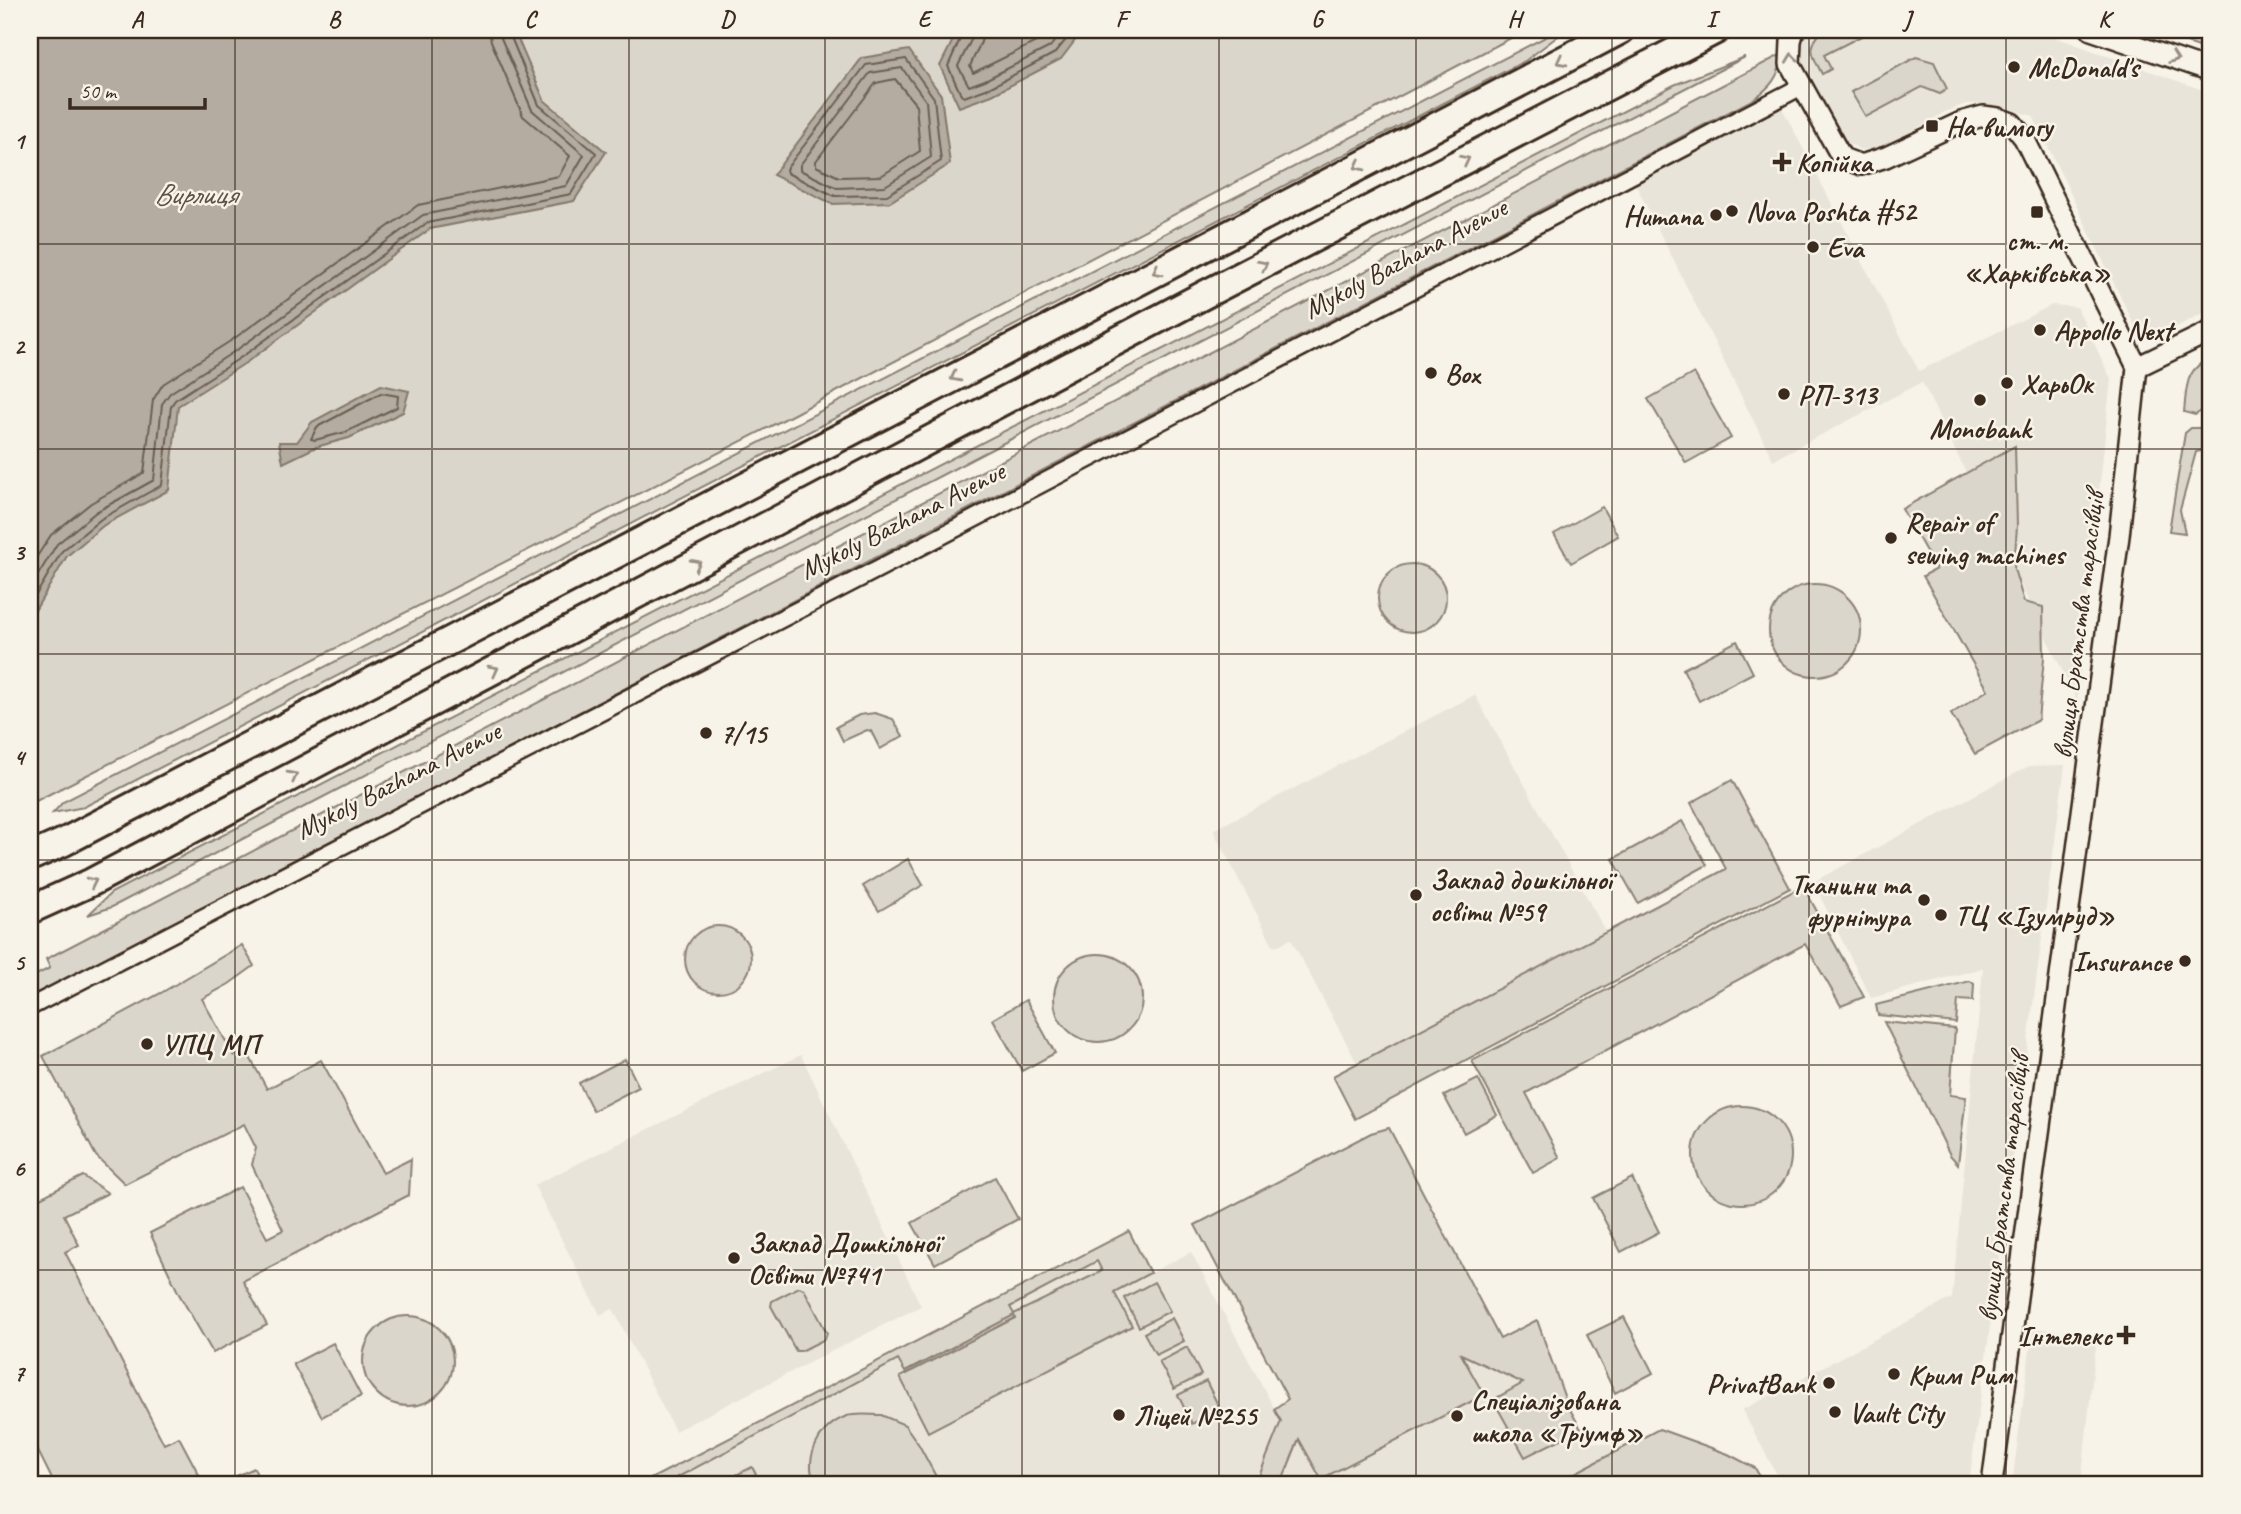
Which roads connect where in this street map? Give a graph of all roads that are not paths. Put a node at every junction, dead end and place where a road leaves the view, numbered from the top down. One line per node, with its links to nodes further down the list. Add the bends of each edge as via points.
1 (1621, 30): 9 (highway, one-way to 9)
2 (1716, 30): 10 (highway, Mykoly Bazhana Avenue, one-way to 2, via 92,882)
3 (1794, 30): 6 (street, one-way to 3, via 1790,64)
4 (2091, 30): 5 (street, one-way to 5)
5 (2211, 71)
6 (1802, 86): 8 (street, via 1842,158 1861,165 1972,119 1983,116 2012,123 2024,138); 11 (street, Mykoly Bazhana Avenue)
7 (2211, 331): 8 (street)
8 (2137, 367): 12 (street, вулиця Братства тарасівців, via 2119,536)
9 (30, 858)
10 (30, 910)
11 (30, 1007)
12 (1992, 1484)

